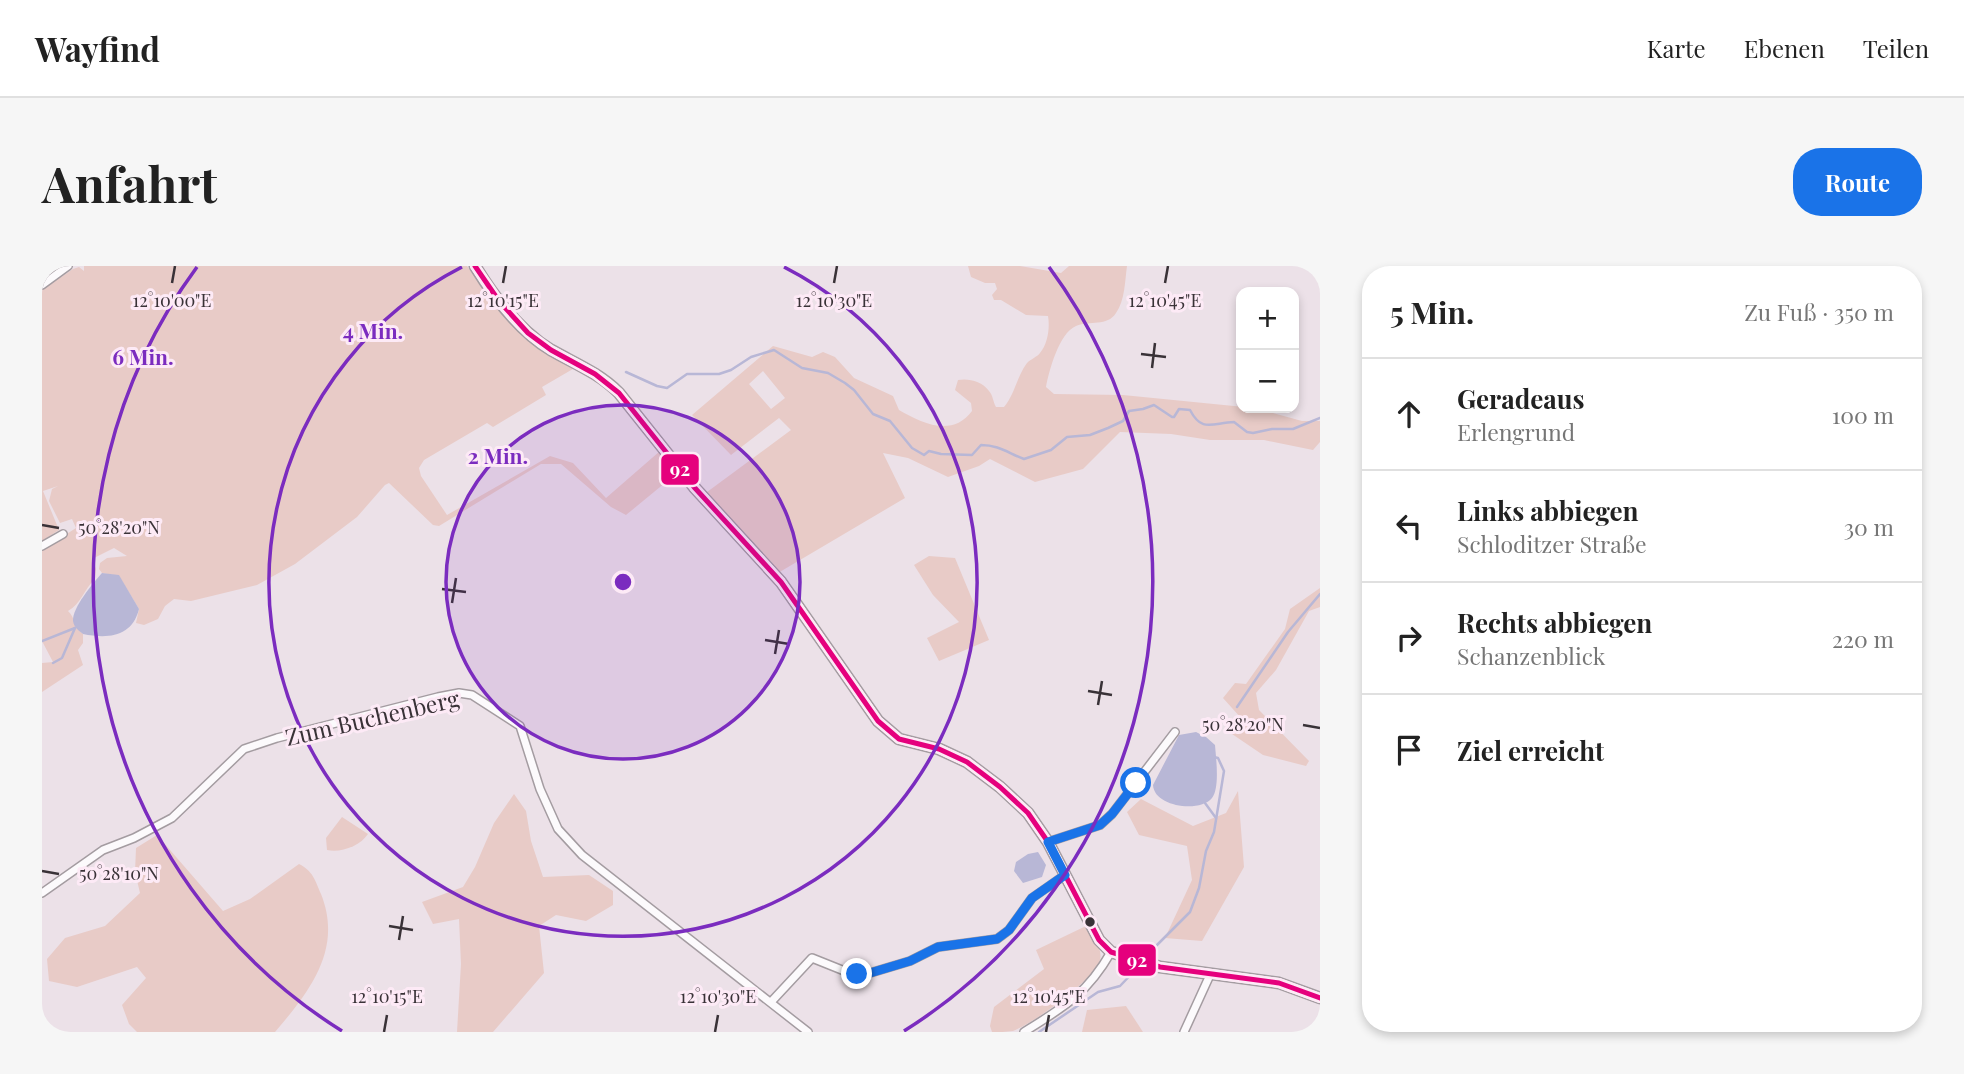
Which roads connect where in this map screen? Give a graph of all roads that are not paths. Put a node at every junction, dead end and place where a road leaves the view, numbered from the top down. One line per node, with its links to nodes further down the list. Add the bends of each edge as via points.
1 (68, 266): 3 (street)
2 (475, 266): 7 (street, via 527,331 605,379 619,393 780,582 878,721 899,739 967,762 1028,813)
3 (42, 285)
4 (63, 534): 5 (street)
5 (42, 546)
6 (1175, 732): 7 (street, via 1100,825)
7 (1048, 842): 8 (street)
8 (1065, 875): 10 (street); 13 (street, via 1032,898 997,939 938,947 870,973 847,972 812,958)
9 (42, 893): 13 (street, Zum Buchenberg, via 103,850 172,818 244,749 459,693 472,695 520,726 558,829 582,855)
10 (1111, 952): 11 (street); 15 (street, via 1071,1002)
11 (1209, 975): 12 (street, via 1279,983); 16 (street)
12 (1320, 998)
13 (771, 1002): 14 (street, Zum Buchenberg)
14 (808, 1032)
15 (1024, 1032)
16 (1184, 1032)

